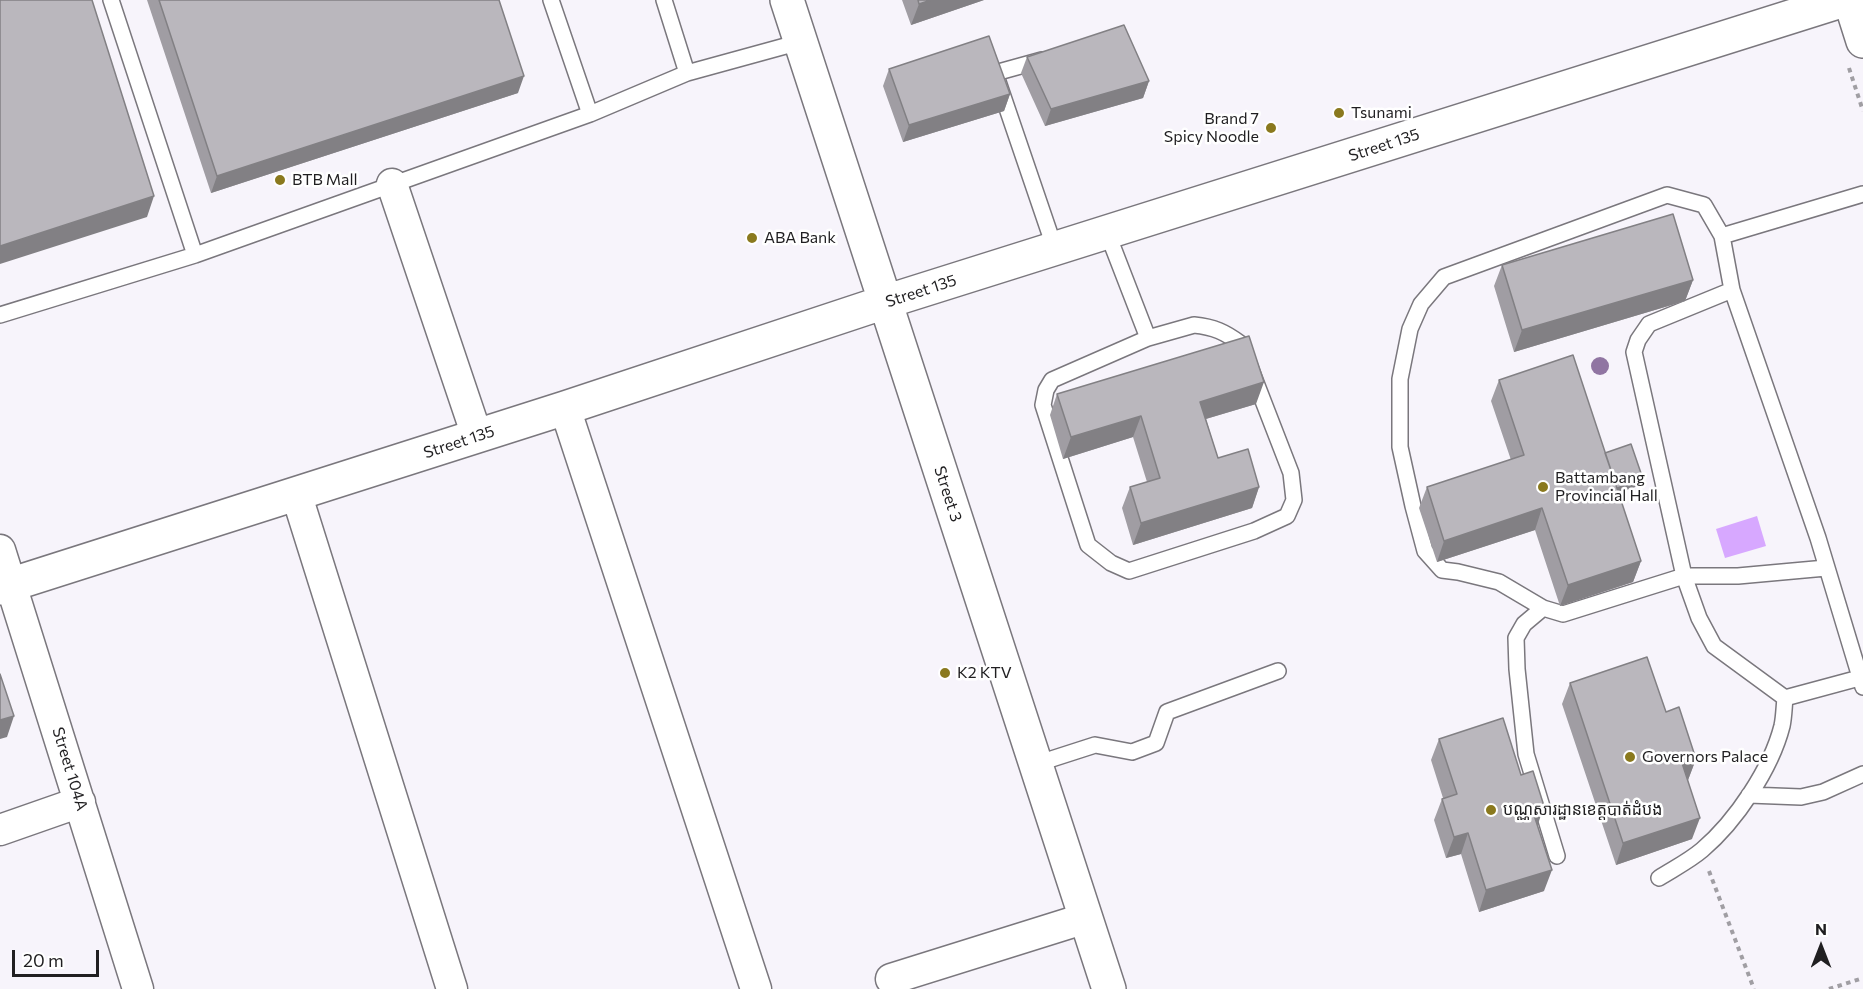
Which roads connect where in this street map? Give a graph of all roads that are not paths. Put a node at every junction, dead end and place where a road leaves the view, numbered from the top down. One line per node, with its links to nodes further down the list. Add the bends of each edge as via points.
1 (111, 0): 17 (lane)
2 (551, 0): 11 (lane)
3 (664, 0): 10 (lane)
4 (787, 0): 8 (main road, Street 3)
5 (1844, 0): 14 (main road, Street 135)
6 (1850, 0): 7 (main road)
7 (1863, 40)
8 (800, 42): 10 (lane); 19 (main road, Street 3)
9 (1058, 55): 16 (lane, via 995,74)
10 (687, 74): 11 (lane)
11 (590, 114): 12 (lane)
12 (392, 184): 17 (lane); 23 (street)
13 (1863, 194): 15 (lane)
14 (1107, 232): 16 (main road, Street 135); 21 (lane)
15 (1722, 236): 18 (lane); 29 (lane, via 1704,205 1667,195 1444,277 1421,304 1410,329 1400,379 1400,447 1425,551 1442,570 1499,582)
16 (1055, 249): 19 (main road, Street 135)
17 (195, 255): 20 (lane)
18 (1732, 290): 26 (lane); 27 (lane, via 1649,324 1634,352)
19 (885, 302): 22 (main road, Street 135); 33 (main road, Street 3)
20 (0, 315)
21 (1148, 338): 21 (lane, via 1194,325 1211,326 1241,344 1291,473 1294,500 1287,516 1254,531 1129,571 1088,545 1043,405 1052,380)
22 (565, 408): 23 (main road, Street 135); 44 (street)
23 (477, 436): 24 (main road, Street 135)
24 (296, 494): 28 (main road, Street 135); 43 (street)
25 (0, 550): 28 (street, Street 104A)
26 (1826, 568): 27 (lane, via 1738,576); 31 (lane)
27 (1684, 576): 29 (lane, via 1563,614); 32 (lane, via 1714,646)
28 (6, 586): 36 (street, Street 104A)
29 (1543, 608): 38 (lane, via 1524,624 1516,638 1517,669 1526,754)
30 (1278, 671): 33 (lane, via 1167,712 1156,742 1148,746 1132,752 1095,746)
31 (1862, 680): 32 (lane)
32 (1785, 698): 35 (lane, via 1782,725 1773,750)
33 (1036, 764): 40 (main road, Street 3)
34 (1863, 774): 35 (lane, via 1801,797)
35 (1749, 795): 39 (lane, via 1701,851)
36 (80, 802): 37 (street); 42 (street, Street 104A)
37 (0, 830)
38 (1557, 856)
39 (1659, 878)
40 (1086, 918): 41 (street); 45 (main road, Street 3)
41 (891, 979)
42 (138, 989)
43 (452, 989)
44 (756, 989)
45 (1109, 989)

